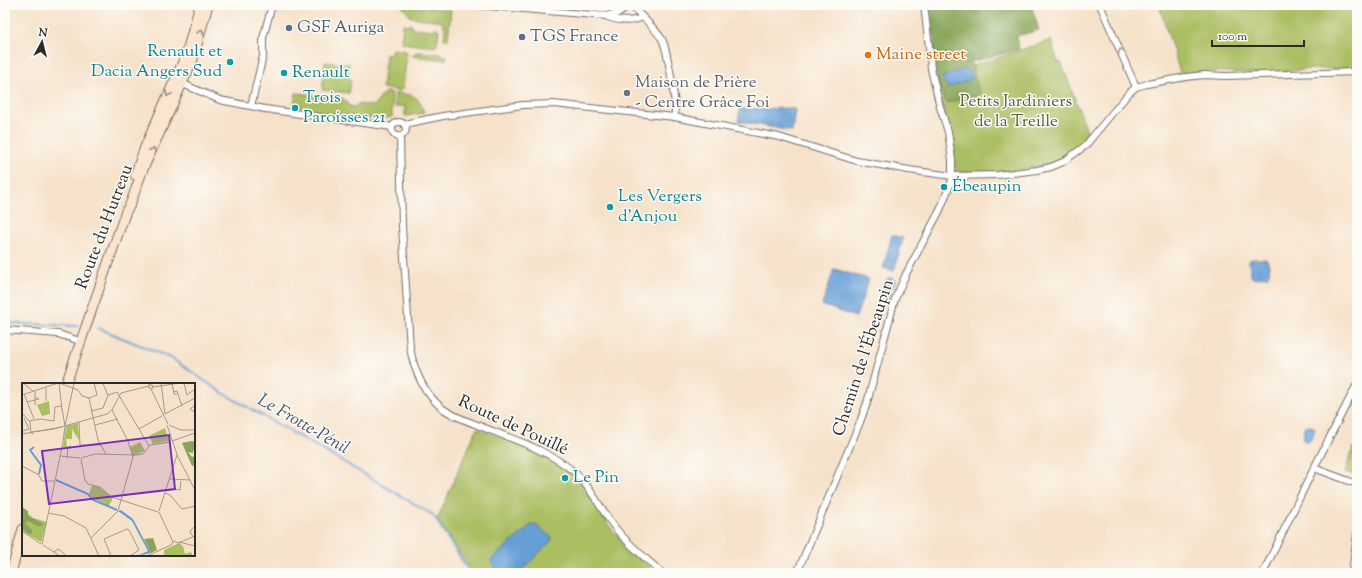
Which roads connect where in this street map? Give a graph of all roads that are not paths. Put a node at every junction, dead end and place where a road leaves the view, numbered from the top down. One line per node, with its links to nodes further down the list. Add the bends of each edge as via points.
1 (200, 5): 19 (street, one-way to 19, via 186,54 145,147 127,199)
2 (208, 5): 11 (street, Route du Hutreau, one-way to 2, via 192,62)
3 (272, 5): 13 (street, via 263,38 263,56)
4 (478, 5): 8 (street)
5 (629, 5): 8 (street, via 621,12); 9 (street)
6 (924, 5): 18 (street, Chemin de l'Ébeaupin, via 931,70 948,132)
7 (1100, 5): 12 (street, one-way to 7)
8 (606, 16): 9 (street, via 626,20 637,20)
9 (642, 17): 14 (street, via 664,45 676,110)
10 (1355, 72): 12 (street, via 1204,75)
11 (182, 84): 13 (street, via 220,100); 19 (street, Route du Hutreau, one-way to 11)
12 (1136, 87): 18 (street, via 1085,146 1063,162 1051,167 1013,174)
13 (251, 106): 16 (street)
14 (674, 117): 15 (street, via 554,104 523,104 443,116); 18 (street, via 779,137 883,166)
15 (405, 126): 16 (street, via 397,123); 17 (street, via 405,132)
16 (392, 127): 17 (street, via 394,133)
17 (400, 136): 29 (street, Route de Pouillé, via 402,227 410,348 413,364 421,381 443,409 553,457 575,472 617,530)
18 (952, 176): 30 (street, Chemin de l'Ébeaupin, via 940,210 898,292 867,403)
19 (126, 211): 21 (street, Route du Hutreau)
20 (5, 330): 21 (street, via 58,334)
21 (80, 341): 22 (street, Route du Hutreau)
22 (66, 383)
23 (1357, 384): 24 (street)
24 (1314, 468): 25 (street); 31 (street)
25 (1357, 484)
26 (22, 533): 28 (street)
27 (1357, 534): 32 (street)
28 (11, 573)
29 (662, 573)
30 (797, 573)
31 (1263, 573)
32 (1352, 573)

